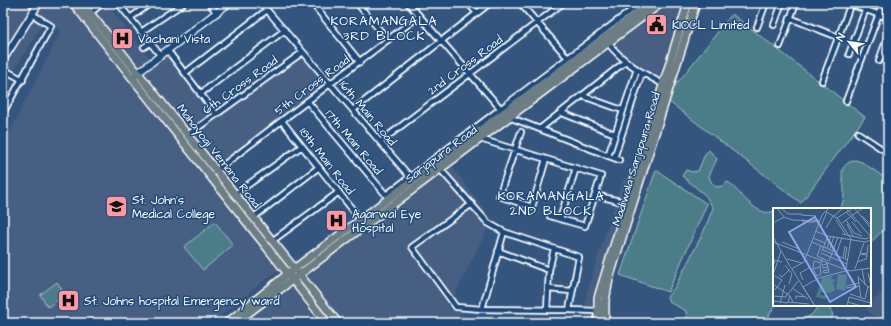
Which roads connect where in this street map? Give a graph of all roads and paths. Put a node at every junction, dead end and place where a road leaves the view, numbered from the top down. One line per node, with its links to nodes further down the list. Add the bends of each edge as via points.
1 (73, 3): 68 (main road, Mahayogi Vemana Road)
2 (82, 3): 31 (main road, Mahayogi Vemana Road)
3 (103, 3): 31 (street)
4 (118, 3): 37 (street)
5 (151, 3): 37 (street)
6 (184, 3): 44 (street)
7 (209, 3): 32 (street)
8 (229, 3): 32 (street)
9 (261, 3): 29 (street, 16th Main Road)
10 (312, 3): 61 (street)
11 (357, 3): 47 (street)
12 (408, 3): 36 (street)
13 (468, 3): 33 (street)
14 (490, 3): 33 (street)
15 (520, 3): 40 (street)
16 (563, 3): 40 (street, 2nd Cross Road)
17 (641, 3): 58 (street, Sarjapura Road)
18 (652, 3): 51 (main road, Sarjapura Road)
19 (661, 3): 50 (main road, Sarjapura Road)
20 (688, 3): 72 (main road, Madiwala Sarjapura Road)
21 (696, 3): 112 (main road, Madiwala Sarjapura Road)
22 (766, 3): 42 (street)
23 (782, 3): 41 (street)
24 (796, 3): 38 (street)
25 (868, 3): 30 (street)
26 (883, 3): 35 (street)
27 (35, 4): 34 (street)
28 (850, 4): 30 (street); 46 (street)
29 (267, 10): 43 (street, 16th Main Road); 65 (street)
30 (866, 10): 35 (street); 56 (street)
31 (90, 13): 68 (main road, Mahayogi Vemana Road)
32 (217, 13): 54 (street)
33 (477, 13): 48 (street)
34 (32, 14): 59 (street); 69 (street, via 51,26)
35 (878, 14): 39 (street); 76 (street)
36 (419, 16): 47 (street, 5th Cross Road); 48 (street)
37 (130, 18): 44 (street)
38 (790, 18): 46 (street); 52 (street)
39 (888, 18)
40 (538, 22): 58 (street); 67 (street, 2nd Cross Road)
41 (774, 24)
42 (757, 27)
43 (285, 30): 55 (street, 16th Main Road); 73 (street)
44 (141, 32): 49 (street)
45 (888, 35): 60 (street)
46 (838, 37): 70 (street)
47 (388, 40): 61 (street, 5th Cross Road)
48 (441, 41): 67 (street); 77 (street)
49 (150, 43): 53 (street); 57 (street)
50 (608, 43): 51 (main road, Sarjapura Road); 62 (street)
51 (600, 45): 80 (main road, Sarjapura Road)
52 (780, 46)
53 (144, 47)
54 (168, 51): 57 (street); 65 (street)
55 (303, 52): 71 (street, 16th Main Road); 82 (street, 6th Cross Road)
56 (848, 54)
57 (161, 56): 68 (street)
58 (568, 58): 80 (street, Sarjapura Road)
59 (3, 60)
60 (879, 61)
61 (360, 62): 71 (street, 5th Cross Road)
62 (626, 62): 64 (street); 74 (street)
63 (3, 69): 69 (street)
64 (637, 69): 66 (street); 78 (street)
65 (184, 73): 73 (street)
66 (642, 73): 72 (street); 94 (street, via 616,159)
67 (470, 74): 80 (street); 90 (street, 2nd Cross Road)
68 (135, 75): 87 (main road, Mahayogi Vemana Road); 117 (main road, Mahayogi Vemana Road)
69 (22, 80): 79 (street)
70 (822, 81)
71 (330, 84): 75 (street, 5th Cross Road); 77 (street, 16th Main Road)
72 (663, 84): 105 (main road, Madiwala Sarjapura Road)
73 (200, 94): 82 (street)
74 (583, 96): 78 (street); 81 (street)
75 (307, 101): 83 (street, 5th Cross Road); 103 (street, 17th Main Road)
76 (846, 101)
77 (353, 110): 90 (street, 16th Main Road)
78 (622, 110): 88 (street)
79 (3, 113)
80 (505, 113): 84 (street); 89 (main road, Sarjapura Road); 100 (main road, Sarjapura Road)
81 (562, 113): 84 (street); 88 (street)
82 (216, 114): 87 (street, 6th Cross Road)
83 (282, 121): 91 (street, 18th Main Road); 99 (street, 5th Cross Road)
84 (541, 128): 94 (street)
85 (521, 132): 92 (street)
86 (858, 133): 93 (street)
87 (188, 134): 99 (main road, Mahayogi Vemana Road)
88 (615, 134): 94 (street)
89 (480, 138): 92 (street); 98 (main road, Sarjapura Road)
90 (380, 142): 100 (street, 16th Main Road)
91 (302, 146): 96 (street, 18th Main Road); 102 (street)
92 (515, 150): 95 (street); 95 (street, via 499,196 532,206)
93 (888, 153)
94 (608, 156)
95 (546, 159): 97 (street)
96 (319, 167): 101 (street, 18th Main Road); 109 (street)
97 (576, 168): 104 (street, via 601,176); 110 (street)
98 (440, 169): 106 (street); 117 (main road, Sarjapura Road)
99 (217, 170): 102 (main road, Mahayogi Vemana Road)
100 (412, 179): 103 (street, Sarjapura Road); 107 (main road, Sarjapura Road)
101 (339, 192): 107 (street, 18th Main Road); 113 (street)
102 (235, 194): 109 (main road, Mahayogi Vemana Road)
103 (386, 195)
104 (595, 195): 105 (street); 110 (street, via 585,226)
105 (627, 203): 112 (main road, Madiwala Sarjapura Road)
106 (472, 204): 111 (street, via 488,223); 120 (street, via 412,247 456,307)
107 (358, 216): 117 (main road, Sarjapura Road)
108 (550, 216): 110 (street)
109 (254, 217): 113 (main road, Mahayogi Vemana Road)
110 (560, 219)
111 (504, 232): 114 (street); 115 (street)
112 (619, 239): 123 (main road, Madiwala Sarjapura Road, via 598,298); 129 (main road, Madiwala Sarjapura Road, via 605,301)
113 (272, 241): 117 (main road, Mahayogi Vemana Road)
114 (554, 249): 116 (street); 119 (street, via 579,257)
115 (498, 251): 116 (street); 120 (street)
116 (548, 270): 118 (street)
117 (293, 274): 124 (main road, Sarjapura Road); 125 (main road, Sarjapura Road); 126 (main road, Mahayogi Vemana Road); 127 (main road, Mahayogi Vemana Road)
118 (548, 289): 119 (street); 121 (street)
119 (571, 291): 122 (street)
120 (482, 309): 121 (street)
121 (547, 310): 122 (street)
122 (569, 310): 123 (street)
123 (598, 311): 128 (main road, Madiwala Sarjapura Road)
124 (227, 323)
125 (235, 323)
126 (328, 323)
127 (338, 323)
128 (598, 323)
129 (605, 323)

